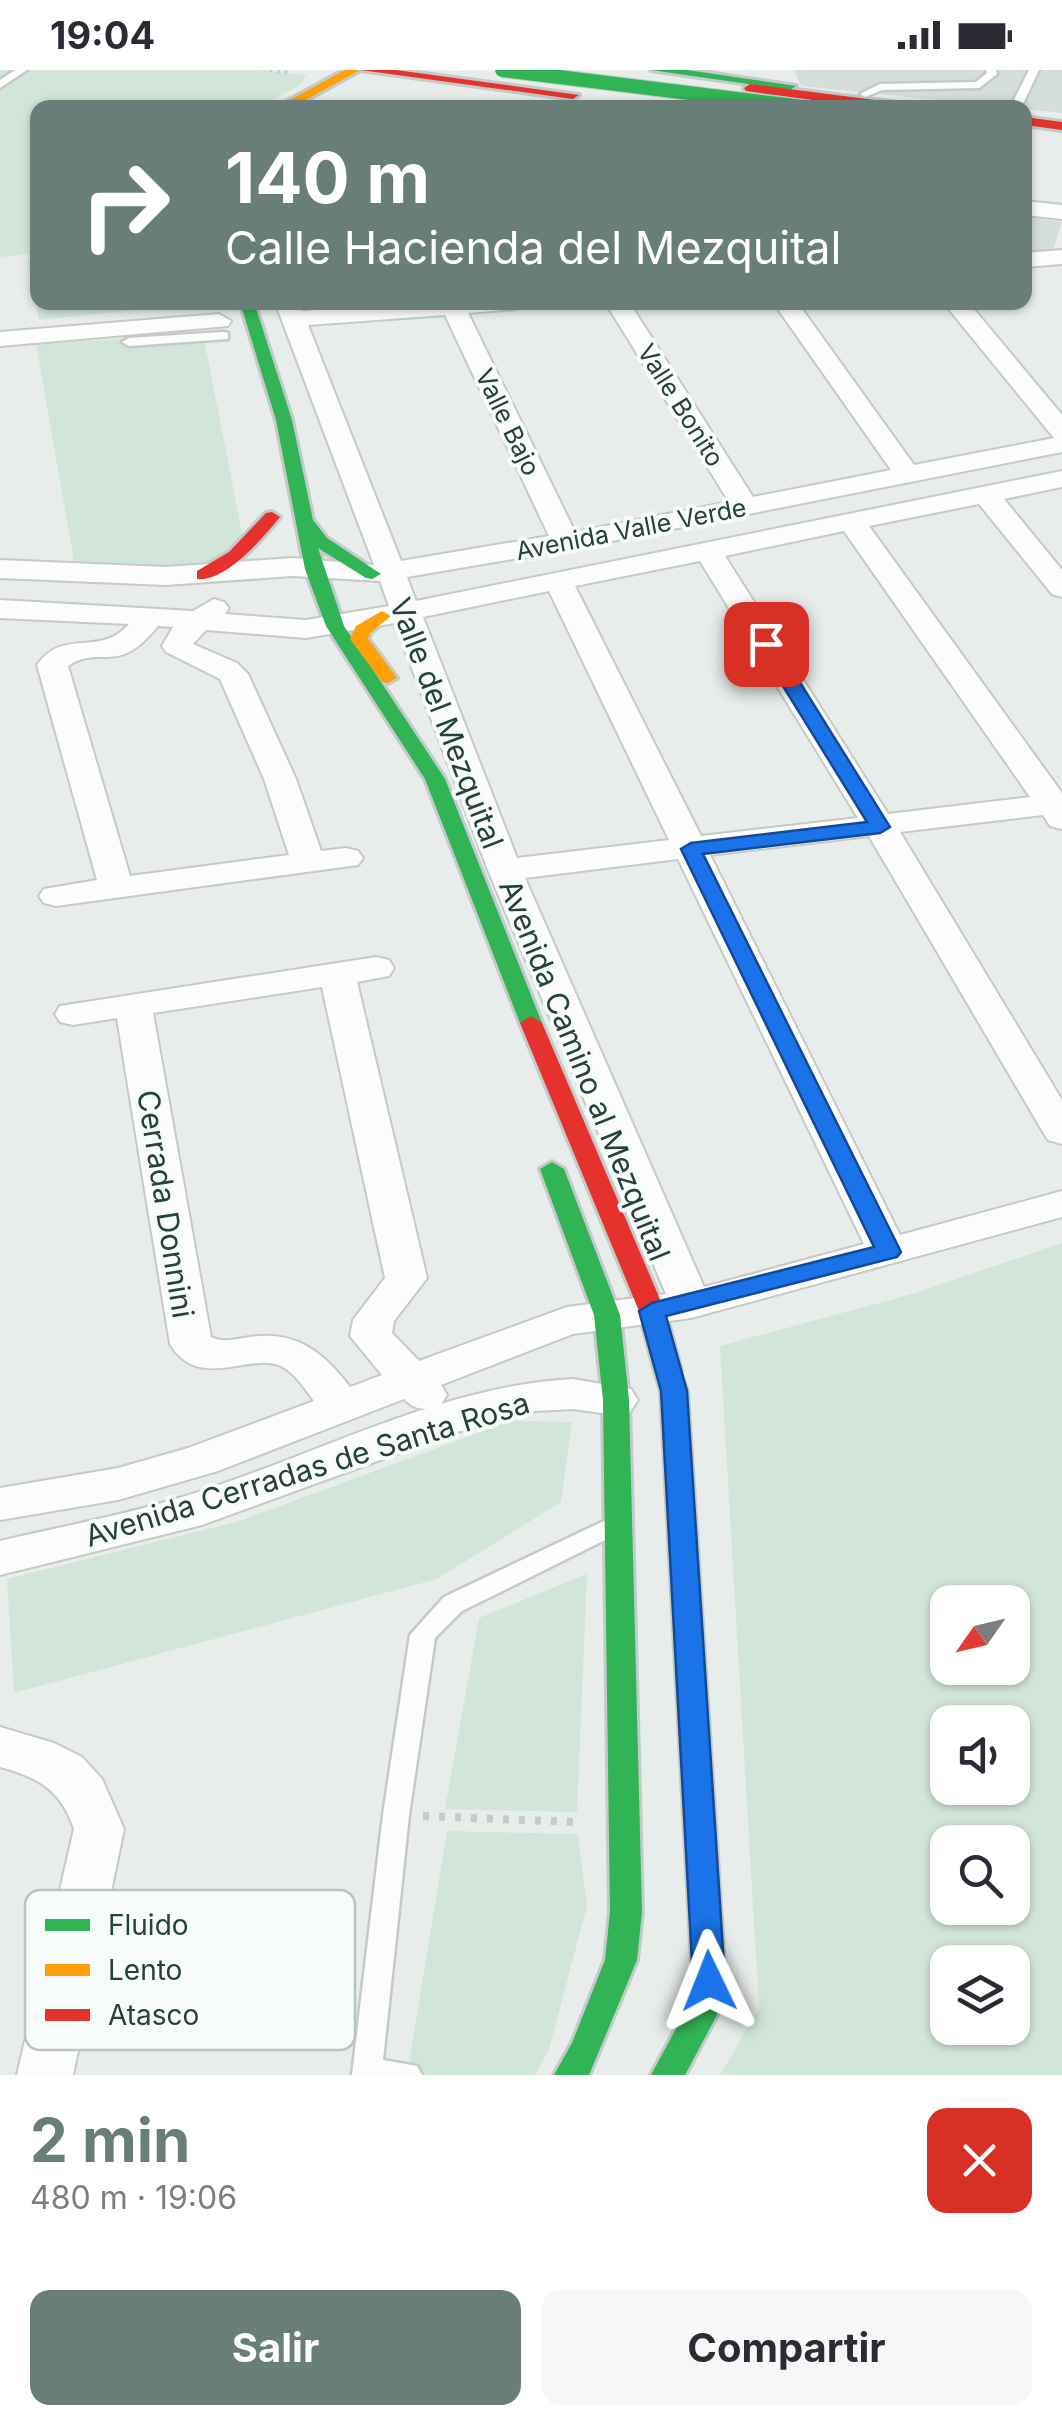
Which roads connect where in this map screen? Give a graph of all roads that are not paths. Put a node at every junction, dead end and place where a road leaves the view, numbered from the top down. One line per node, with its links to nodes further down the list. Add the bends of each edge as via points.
1 (22, 70): 11 (lane)
2 (354, 70): 13 (main road)
3 (502, 70): 16 (main road, bridge)
4 (606, 70): 17 (main road)
5 (657, 70): 12 (main road)
6 (991, 70): 12 (lane, via 979,86 880,87)
7 (1034, 70): 19 (lane)
8 (382, 71): 10 (main road); 14 (main road)
9 (540, 75): 10 (main road); 15 (main road)
10 (474, 76)
11 (0, 84)
12 (865, 94): 18 (main road)
13 (296, 100)
14 (334, 100)
15 (651, 100)
16 (790, 100)
17 (800, 100)
18 (895, 100)
19 (1019, 100)
20 (1032, 122): 21 (main road)
21 (1062, 126)
22 (1032, 209): 23 (street)
23 (1062, 212)
24 (1062, 257): 25 (street)
25 (1032, 259)
26 (318, 310): 31 (street)
27 (454, 310): 45 (street, Valle Bajo)
28 (622, 310): 42 (street, Valle Bonito)
29 (791, 310): 39 (street)
30 (962, 310): 37 (street)
31 (291, 311): 49 (street, Valle del Mezquital)
32 (230, 321): 34 (street); 36 (lane); 43 (main road, Avenida Camino al Mezquital, via 284,420)
33 (0, 326): 34 (street)
34 (67, 328): 35 (street)
35 (0, 339)
36 (129, 342)
37 (1062, 432)
38 (1062, 444): 39 (street, Avenida Valle Verde)
39 (908, 475): 42 (street, Avenida Valle Verde)
40 (1062, 479): 41 (street, Avenida Valle Verde)
41 (985, 494): 44 (street, Avenida Valle Verde); 53 (street)
42 (746, 507): 45 (street, Avenida Valle Verde)
43 (302, 518): 49 (main road, via 321,542); 51 (main road, Avenida Camino al Mezquital)
44 (852, 523): 46 (street, Avenida Valle Verde); 62 (street)
45 (566, 542): 49 (street, Avenida Valle Verde)
46 (710, 552): 52 (street, Avenida Valle Verde); 63 (street)
47 (0, 568): 48 (street, Avenida Valle Verde)
48 (73, 572): 50 (street, Avenida Valle Verde); 55 (street, via 52,587 53,600)
49 (380, 573): 51 (street, Avenida Valle Verde); 56 (street, Valle del Mezquital)
50 (199, 575): 51 (street, Avenida Valle Verde); 51 (main road, Avenida Camino al Mezquital, via 235,556 269,508); 58 (street, via 217,591 216,606)
51 (297, 580): 59 (main road, Avenida Camino al Mezquital); 59 (main road, Avenida Camino al Mezquital)
52 (559, 582): 56 (street, Avenida Valle Verde); 64 (street)
53 (1062, 588)
54 (0, 608): 55 (street, Avenida Valle Verde)
55 (64, 610): 57 (street, Avenida Valle Verde)
56 (393, 614): 59 (street, Avenida Valle Verde); 61 (main road, via 362,630 359,639 420,722); 67 (street, Valle del Mezquital)
57 (152, 615): 58 (street, Avenida Valle Verde); 68 (street, via 125,645 67,654 52,665)
58 (202, 619): 59 (street, Avenida Valle Verde); 66 (street, via 177,646 232,674 280,779)
59 (320, 627): 60 (main road, Avenida Camino al Mezquital); 61 (main road, Avenida Camino al Mezquital)
60 (320, 656)
61 (435, 779): 78 (main road, Avenida Camino al Mezquital, via 558,1090)
62 (1058, 809): 63 (street)
63 (880, 827): 64 (street); 74 (street)
64 (691, 849): 67 (street); 77 (street)
65 (346, 858): 66 (street)
66 (308, 863): 68 (street)
67 (505, 870): 78 (street, Valle del Mezquital)
68 (116, 887): 69 (street)
69 (56, 896)
70 (376, 968): 71 (street)
71 (337, 974): 72 (street); 80 (street, via 406,1278 373,1319 371,1336)
72 (133, 1005): 73 (street); 82 (street, Cerrada Donnini, via 191,1344 216,1356 271,1350 297,1356)
73 (74, 1014)
74 (1062, 1132)
75 (543, 1146): 79 (main road)
76 (1062, 1204): 77 (street, Avenida Cerradas de Santa Rosa)
77 (888, 1252): 78 (street, Avenida Cerradas de Santa Rosa)
78 (672, 1308): 79 (street, Avenida Cerradas de Santa Rosa); 94 (main road, Avenida Camino al Mezquital, via 709,1966 701,2014)
79 (607, 1314): 80 (street, Avenida Cerradas de Santa Rosa, via 567,1321); 81 (main road)
80 (412, 1380): 82 (street, Avenida Cerradas de Santa Rosa); 83 (street)
81 (616, 1400): 83 (street, Avenida Cerradas de Santa Rosa, via 536,1396); 85 (main road)
82 (342, 1406): 84 (street, Avenida Cerradas de Santa Rosa, via 157,1474)
83 (445, 1420): 86 (street, Avenida Cerradas de Santa Rosa, via 186,1512)
84 (0, 1504)
85 (620, 1522): 90 (lane, via 453,1604 423,1635); 93 (main road, via 626,1912 621,1960)
86 (0, 1558)
87 (0, 1747): 88 (street, via 67,1771 92,1806 99,1829)
88 (87, 1890)
89 (50, 2050): 91 (street)
90 (368, 2073): 92 (lane)
91 (44, 2075)
92 (408, 2075)
93 (571, 2075)
94 (668, 2075)

